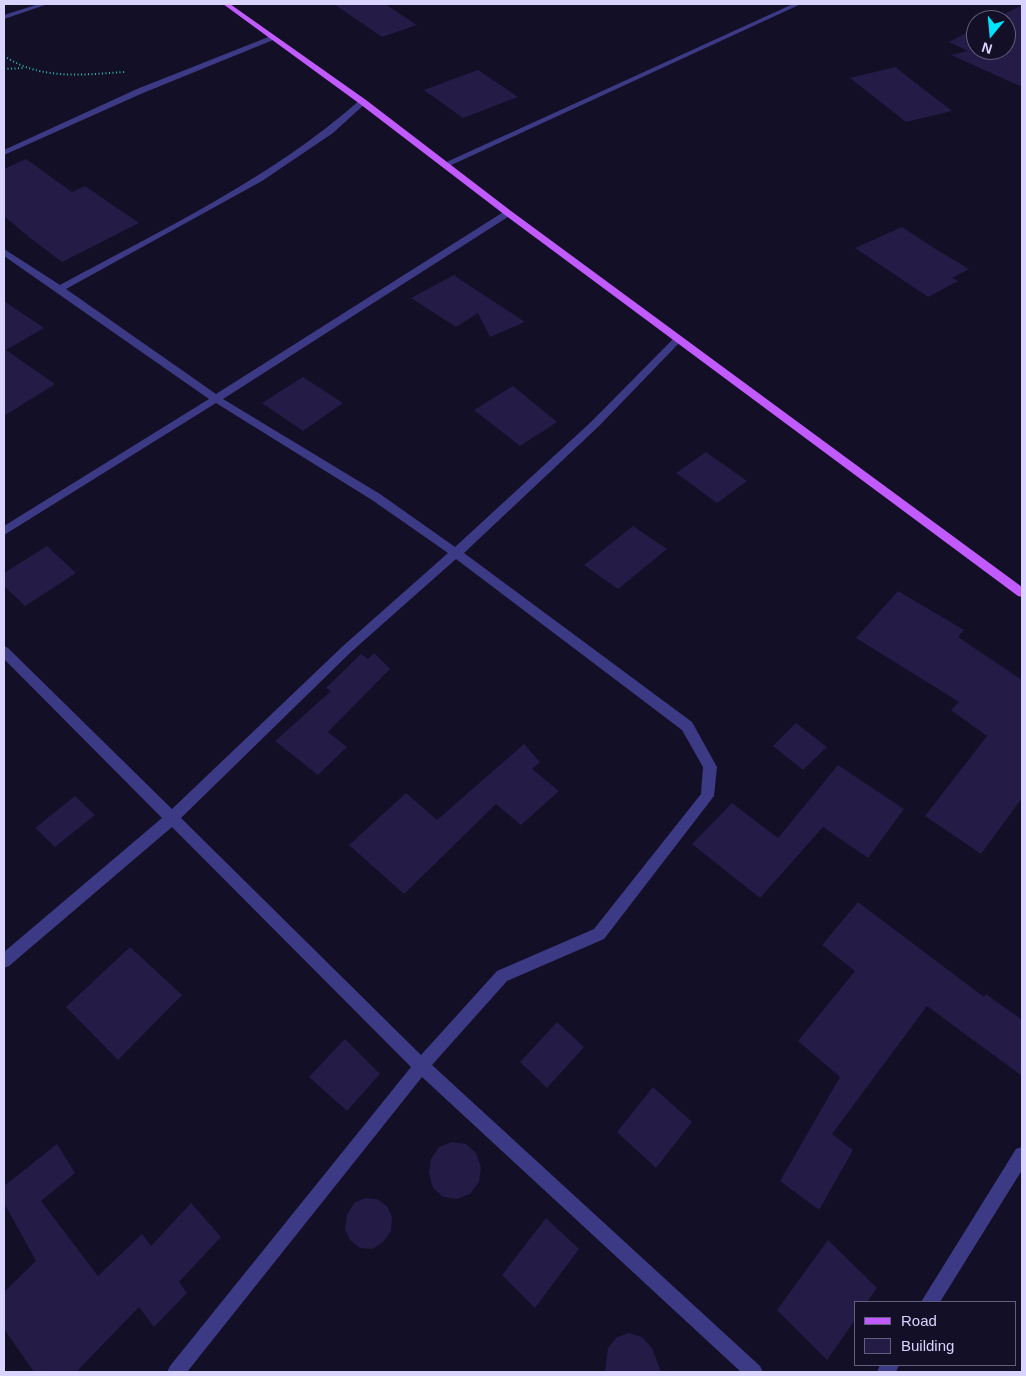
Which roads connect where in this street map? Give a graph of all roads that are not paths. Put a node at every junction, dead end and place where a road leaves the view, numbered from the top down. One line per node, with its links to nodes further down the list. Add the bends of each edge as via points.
1 (45, 4): 4 (street)
2 (226, 4): 5 (main road)
3 (798, 4): 8 (street)
4 (4, 17)
5 (274, 38): 6 (main road); 7 (street, via 140,91)
6 (363, 102): 8 (main road); 11 (street, via 330,131 259,179)
7 (4, 153)
8 (444, 165): 9 (main road)
9 (508, 213): 12 (main road); 13 (street)
10 (4, 252): 11 (street)
11 (60, 289): 13 (street)
12 (678, 340): 15 (street, via 595,424); 16 (main road)
13 (216, 399): 14 (street); 15 (street, via 376,497)
14 (4, 531)
15 (456, 553): 18 (street, via 347,649); 20 (street, via 687,726 710,767 707,796 599,934 502,976)
16 (1022, 592)
17 (4, 651): 18 (street)
18 (172, 818): 19 (street); 20 (street)
19 (4, 961)
20 (421, 1066): 23 (street); 24 (street)
21 (1022, 1155): 22 (street)
22 (931, 1301)
23 (176, 1372)
24 (754, 1372)

